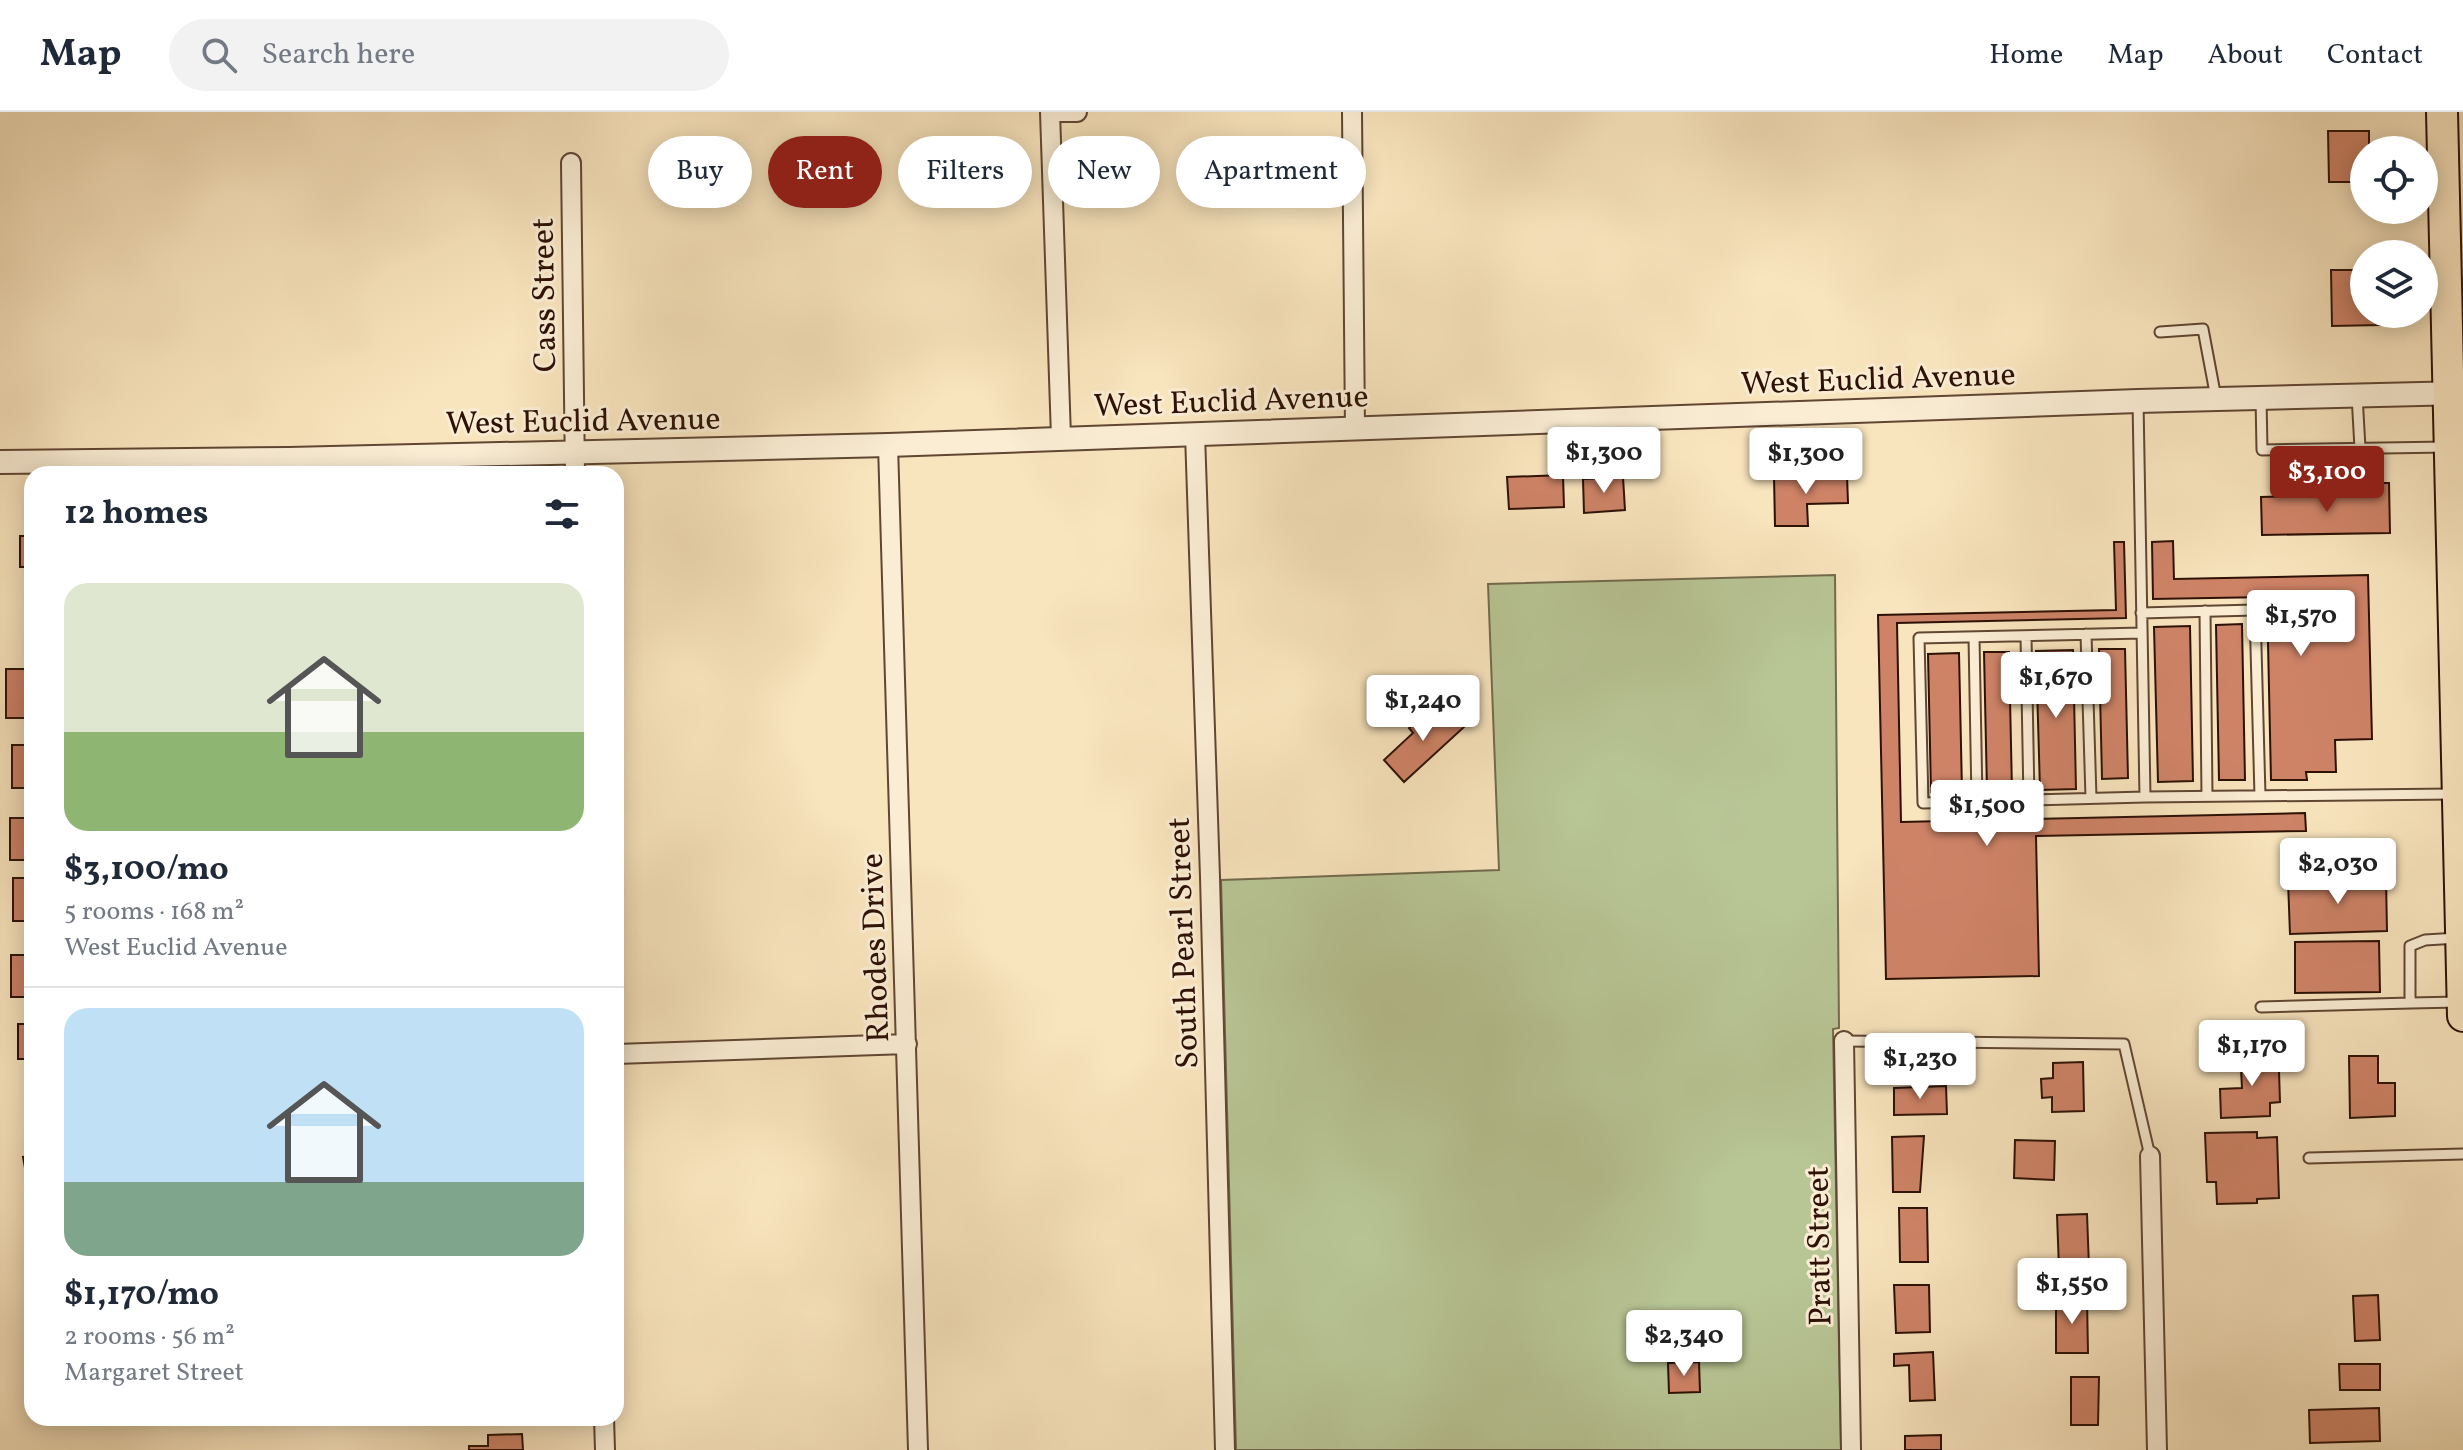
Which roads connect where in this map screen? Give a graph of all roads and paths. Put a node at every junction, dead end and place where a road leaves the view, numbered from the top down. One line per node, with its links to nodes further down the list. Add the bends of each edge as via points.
1 (1050, 112): 2 (street); 14 (street)
2 (1077, 112)
3 (1352, 112): 12 (street)
4 (2442, 112): 7 (highway)
5 (571, 163): 19 (street, Cass Street)
6 (2160, 332): 10 (lane, via 2203,329)
7 (2456, 393): 8 (street, West Euclid Avenue); 16 (highway)
8 (2357, 395): 9 (street, West Euclid Avenue); 17 (lane)
9 (2261, 397): 10 (street, West Euclid Avenue); 17 (lane, via 2262,450)
10 (2216, 398): 11 (street, West Euclid Avenue)
11 (2138, 401): 12 (street, West Euclid Avenue); 21 (lane)
12 (1355, 429): 13 (street, West Euclid Avenue)
13 (1195, 434): 14 (street, West Euclid Avenue); 50 (street, South Pearl Street)
14 (1061, 437): 15 (street, West Euclid Avenue)
15 (888, 445): 19 (street, West Euclid Avenue); 42 (street, Rhodes Drive)
16 (2450, 447): 17 (lane); 22 (highway)
17 (2360, 448)
18 (0, 462): 19 (street, West Euclid Avenue)
19 (575, 463)
20 (2205, 611): 21 (lane); 29 (lane); 30 (lane, via 2255,610)
21 (2141, 613): 23 (lane)
22 (2459, 621): 27 (highway)
23 (2142, 633): 24 (lane); 31 (lane)
24 (2086, 634): 25 (lane); 32 (lane)
25 (2026, 636): 26 (lane); 33 (lane)
26 (1974, 637): 34 (lane); 34 (lane, via 1919,638 1923,803)
27 (2460, 743): 28 (highway)
28 (2458, 794): 30 (lane); 35 (highway)
29 (2207, 796): 30 (lane); 31 (lane)
30 (2260, 796)
31 (2145, 797): 32 (lane)
32 (2091, 798): 33 (lane)
33 (2029, 800): 34 (lane)
34 (1977, 801)
35 (2462, 892): 36 (highway)
36 (2461, 938): 37 (highway); 38 (lane, via 2410,946)
37 (2463, 1002): 38 (lane); 40 (highway)
38 (2411, 1003): 39 (lane)
39 (2261, 1007)
40 (2463, 1016)
41 (1844, 1041): 45 (lane, via 2124,1044); 51 (street, Pratt Street)
42 (907, 1044): 43 (street); 49 (street, Rhodes Drive)
43 (624, 1054)
44 (2463, 1154): 46 (lane)
45 (2150, 1156): 52 (street)
46 (2309, 1158)
47 (604, 1426): 48 (street)
48 (605, 1450)
49 (918, 1450)
50 (1225, 1450)
51 (1851, 1450)
52 (2157, 1450)

